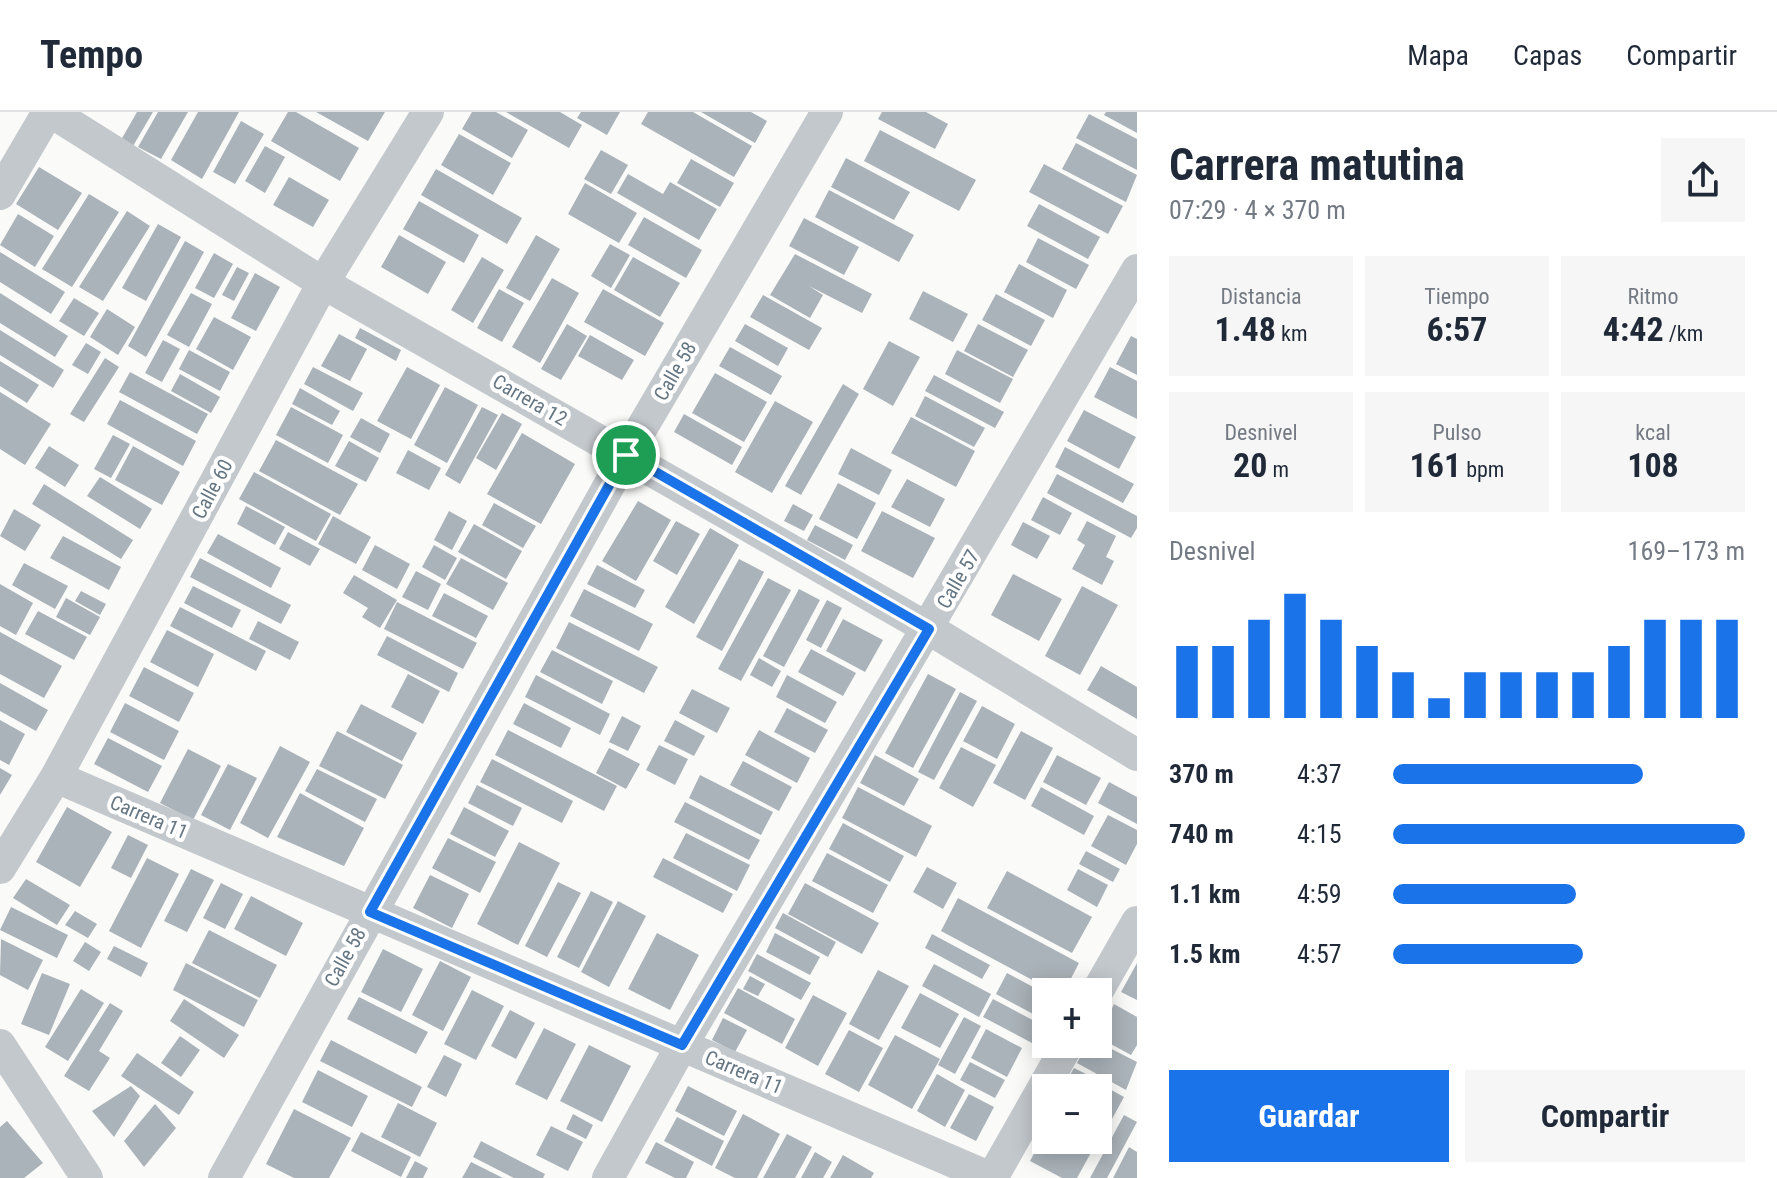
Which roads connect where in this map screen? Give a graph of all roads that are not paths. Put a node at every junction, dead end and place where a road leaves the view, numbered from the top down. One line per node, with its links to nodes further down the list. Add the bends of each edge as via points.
1 (50, 112): 4 (street); 6 (street, Carrera 12)
2 (428, 112): 6 (street, Calle 60)
3 (827, 112): 7 (street, Calle 58)
4 (0, 194)
5 (1137, 270): 8 (street, Calle 57)
6 (323, 283): 7 (street, Carrera 12); 10 (street, Calle 60)
7 (626, 455): 8 (street, Carrera 12); 12 (street, Calle 58)
8 (929, 629): 9 (street, Carrera 12); 16 (street, Calle 57)
9 (1137, 755)
10 (56, 777): 11 (street, Calle 60); 12 (street, Carrera 11)
11 (0, 868)
12 (370, 912): 16 (street, Carrera 11); 19 (street, Calle 58)
13 (1137, 922): 14 (street)
14 (1105, 978)
15 (0, 1045): 18 (street)
16 (682, 1045): 20 (street, Calle 57); 21 (street, Carrera 11)
17 (1060, 1058): 21 (street)
18 (87, 1178)
19 (224, 1178)
20 (608, 1178)
21 (991, 1178)

